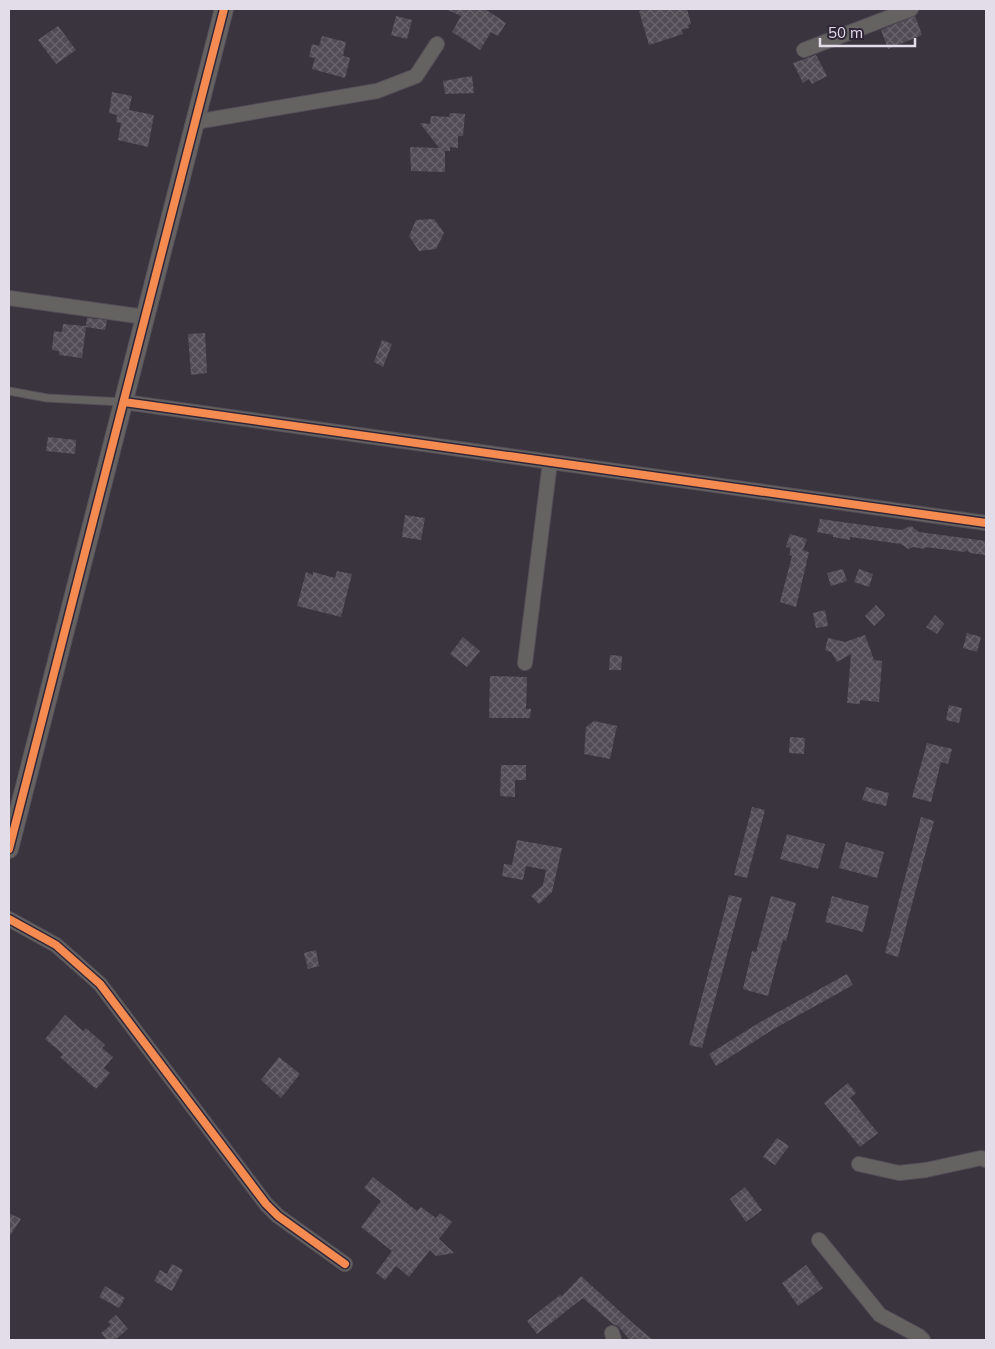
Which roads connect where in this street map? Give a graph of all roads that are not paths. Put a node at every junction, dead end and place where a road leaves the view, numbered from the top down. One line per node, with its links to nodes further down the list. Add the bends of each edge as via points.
1 (224, 9): 5 (street)
2 (911, 9): 4 (street)
3 (438, 44): 5 (street, via 416,76 377,91)
4 (804, 50)
5 (195, 122): 7 (street)
6 (9, 298): 7 (street)
7 (145, 317): 9 (street)
8 (9, 391): 9 (lane, via 47,398)
9 (124, 402): 10 (street); 13 (street)
10 (550, 462): 11 (street); 12 (street)
11 (986, 523)
12 (525, 663)
13 (9, 849)
14 (9, 919): 18 (street, via 56,945 100,984 266,1204)
15 (986, 1160): 16 (street, via 981,1158 899,1173)
16 (859, 1164)
17 (819, 1240): 19 (street, via 880,1315)
18 (345, 1264)
19 (923, 1340)

